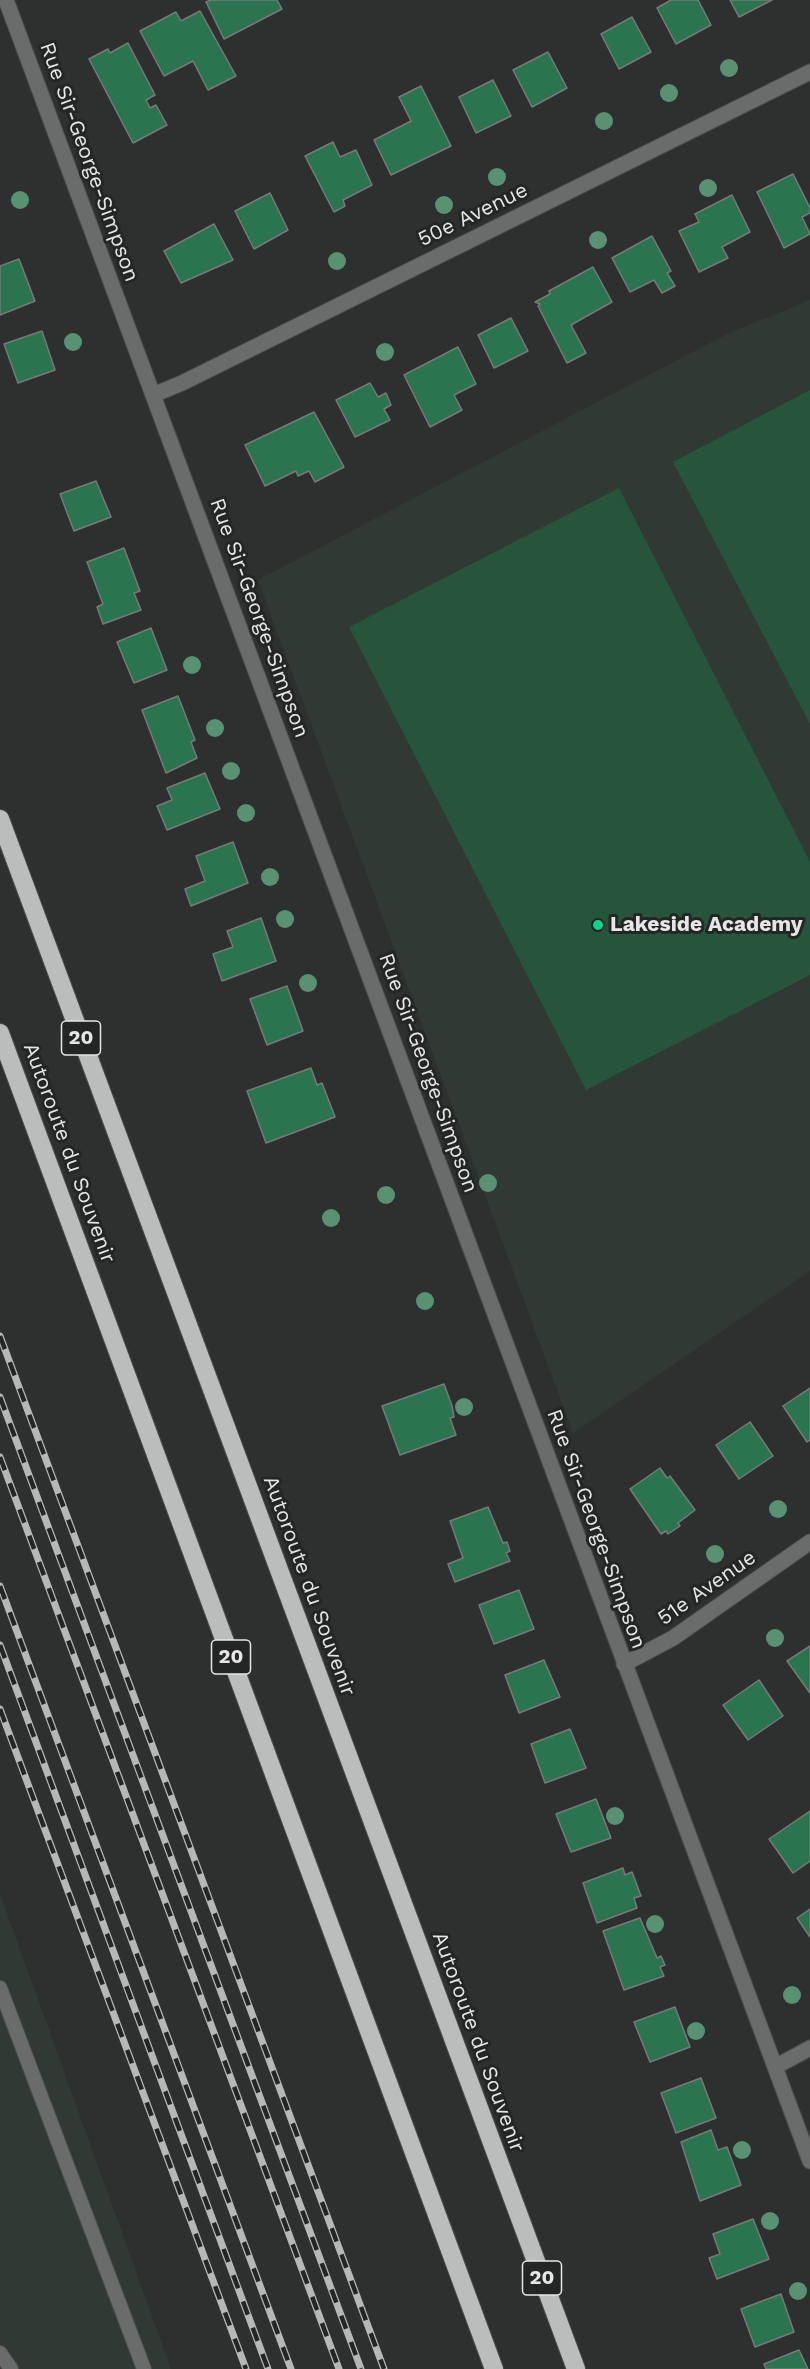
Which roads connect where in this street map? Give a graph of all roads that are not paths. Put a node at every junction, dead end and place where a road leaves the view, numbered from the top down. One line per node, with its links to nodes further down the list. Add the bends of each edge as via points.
1 (9, 1): 3 (street, Rue Sir-George-Simpson)
2 (810, 72): 3 (street, 50e Avenue)
3 (153, 395): 7 (street, Rue Sir-George-Simpson)
4 (0, 819): 16 (highway, Autoroute du Souvenir / 20)
5 (0, 1033): 15 (highway, Autoroute du Souvenir / 20)
6 (810, 1542): 7 (street, 51e Avenue, via 673,1638)
7 (624, 1664): 10 (street, Rue Sir-George-Simpson)
8 (0, 1988): 14 (lane)
9 (810, 2048): 10 (street)
10 (775, 2067): 11 (street, Rue Sir-George-Simpson)
11 (810, 2161)
12 (0, 2353): 13 (lane)
13 (11, 2369)
14 (144, 2369)
15 (494, 2369)
16 (576, 2369)

